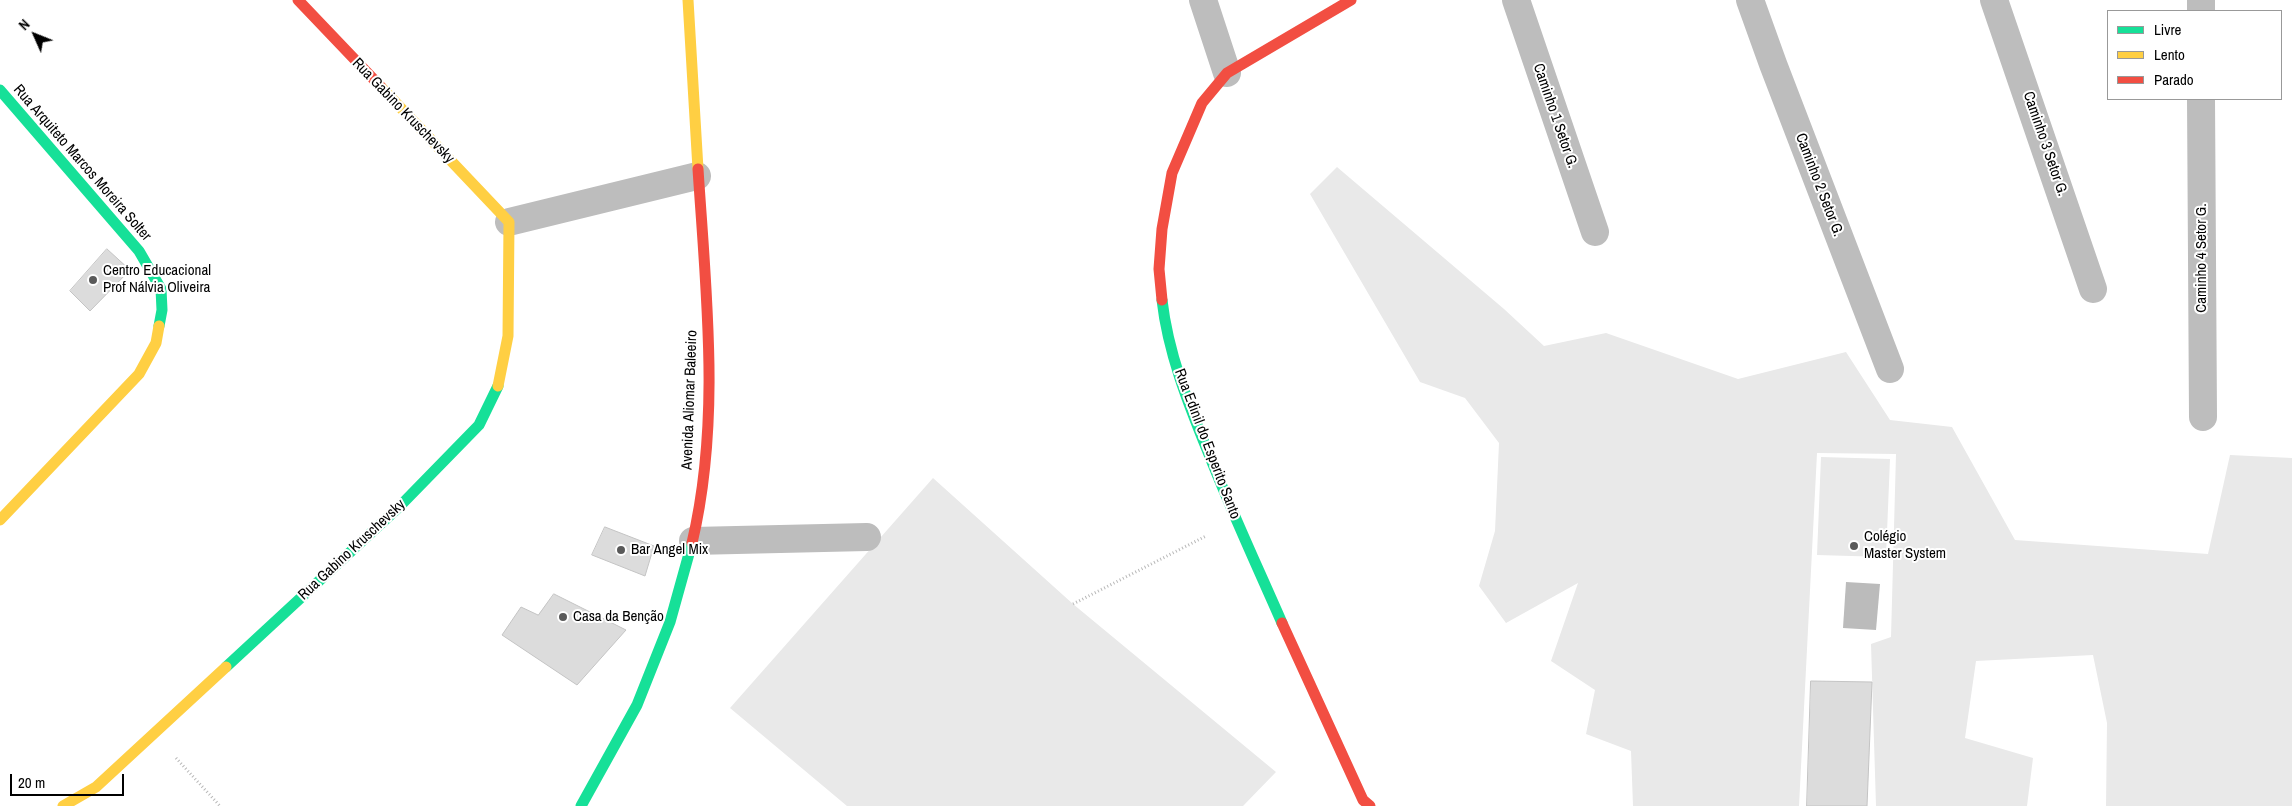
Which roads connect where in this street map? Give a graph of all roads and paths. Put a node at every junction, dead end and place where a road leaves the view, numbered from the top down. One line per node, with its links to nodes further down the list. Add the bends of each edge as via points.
1 (298, 0): 12 (street, Rua Gabino Kruschevsky)
2 (688, 0): 11 (street, Avenida Aliomar Baleeiro)
3 (1203, 0): 8 (street)
4 (1351, 0): 8 (street, Rua Edinil do Esperito Santo)
5 (1516, 0): 13 (street, Caminho 1 Setor G.)
6 (1750, 0): 15 (street, Caminho 2 Setor G.)
7 (1994, 0): 14 (street, Caminho 3 Setor G.)
8 (1227, 74): 18 (street, Rua Edinil do Esperito Santo, via 1202,103 1172,173 1159,269 1164,316 1183,390)
9 (0, 90): 17 (street, Rua Arquiteto Marcos Moreira Solter, via 139,251 161,289 162,310 156,343 138,374)
10 (2201, 100): 16 (street, Caminho 4 Setor G.)
11 (697, 176): 12 (street); 20 (street, Avenida Aliomar Baleeiro, via 709,348 707,452)
12 (509, 222): 22 (street, Rua Gabino Kruschevsky, via 508,336 497,390 479,425 399,507)
13 (1595, 232)
14 (2093, 289)
15 (1890, 370)
16 (2203, 417)
17 (0, 520)
18 (1236, 521): 21 (path); 23 (street, Rua Edinil do Esperito Santo)
19 (867, 537): 20 (street)
20 (693, 541): 26 (street, Avenida Aliomar Baleeiro, via 670,622 637,705)
21 (1073, 604)
22 (153, 734): 24 (street, Rua Gabino Kruschevsky, via 96,787); 25 (path)
23 (1366, 804)
24 (63, 806)
25 (220, 806)
26 (581, 806)

